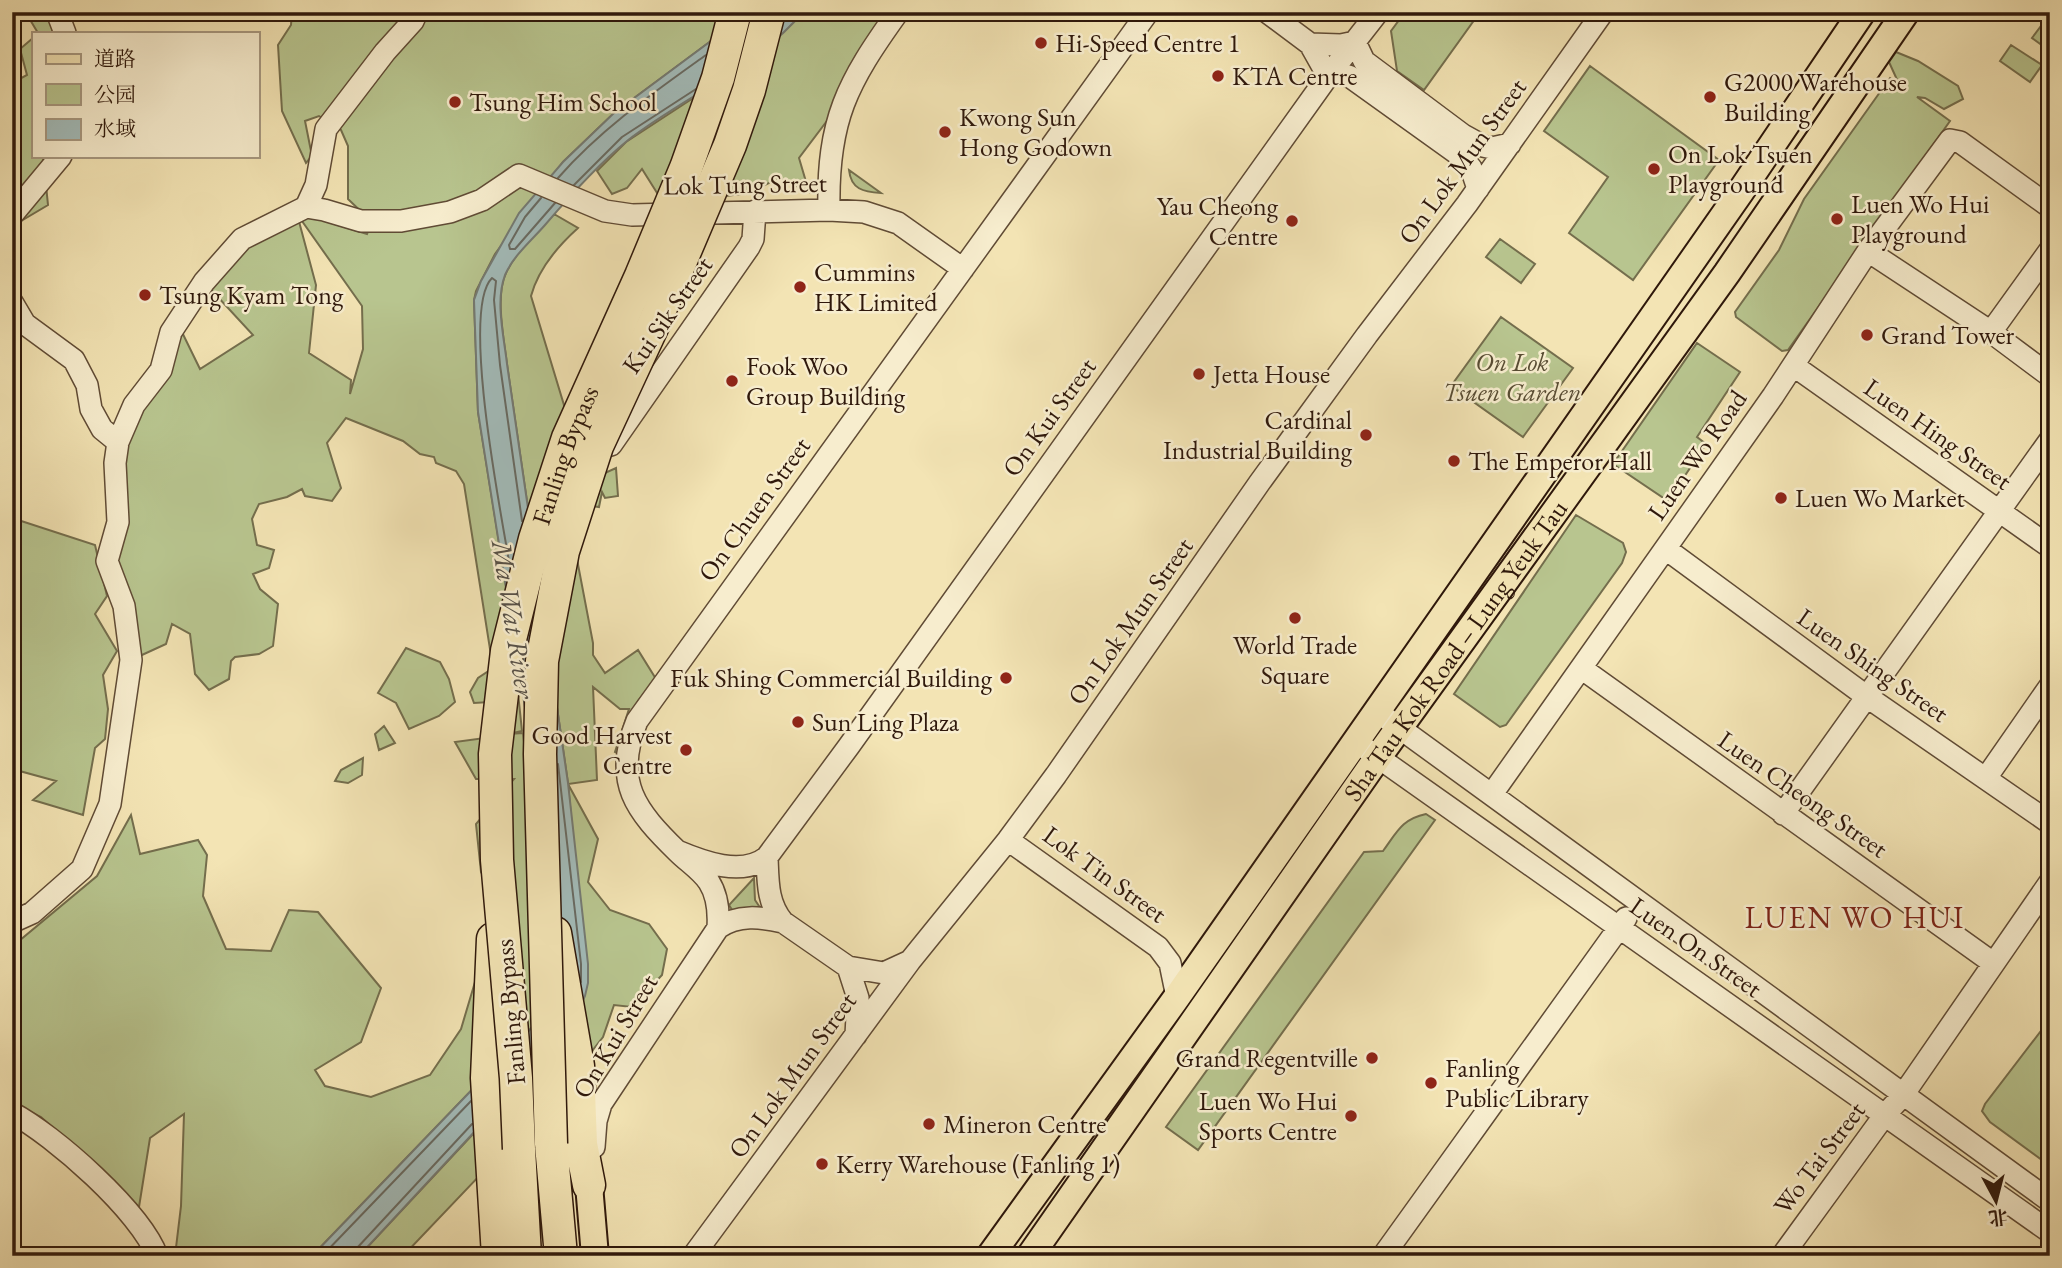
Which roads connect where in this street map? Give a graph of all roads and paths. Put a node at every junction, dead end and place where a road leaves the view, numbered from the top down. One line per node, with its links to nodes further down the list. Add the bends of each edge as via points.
1 (57, 12): 12 (street)
2 (417, 12): 20 (street, via 326,129 316,185)
3 (734, 12): 66 (highway, Fanling Bypass, bridge, via 718,78 686,168 568,438 535,539 506,663 495,754 497,860 516,1078)
4 (769, 12): 65 (highway, Fanling Bypass, bridge, via 730,145 597,446 563,551 542,661 541,856)
5 (898, 12): 21 (street, via 865,58 840,113 829,162)
6 (1148, 12): 26 (street, On Chuen Street)
7 (1267, 12): 14 (street)
8 (1378, 12): 13 (street, On Kui Street)
9 (1603, 12): 16 (street, On Lok Mun Street)
10 (1862, 12): 40 (main road, Sha Tau Kok Road – Lung Yeuk Tau)
11 (1906, 12): 41 (main road, Sha Tau Kok Road – Lung Yeuk Tau, via 1727,273)
12 (65, 32)
13 (1355, 42): 14 (street); 15 (street, On Kui Street); 16 (street, via 1364,61 1463,135 1483,146)
14 (1310, 44): 15 (street)
15 (1328, 76): 18 (street, via 1349,76 1452,149 1471,168); 50 (street, On Kui Street)
16 (1510, 144): 18 (street, On Lok Mun Street)
17 (59, 158): 23 (street)
18 (1478, 189): 48 (street, On Lok Mun Street, via 1260,482)
19 (2050, 206): 25 (street, Luen Wo Road, via 1960,142 1950,140)
20 (306, 207): 22 (street, Lok Tung Street, via 361,222 401,221 450,212 525,177 601,209 632,215); 32 (street, via 242,239 204,282 171,332 160,370 134,405)
21 (829, 210): 22 (street, Lok Tung Street); 26 (street, Lok Tung Street, via 864,212 898,223)
22 (755, 211): 33 (street, Kui Sik Street, via 750,247)
23 (12, 215)
24 (2050, 250): 28 (street)
25 (1868, 251): 28 (street); 29 (street, Luen Wo Road)
26 (963, 269): 49 (street, On Chuen Street, via 637,721 628,748 631,790 645,818)
27 (12, 302): 32 (street, via 25,324 74,360 87,384 91,409 102,429)
28 (1991, 332): 30 (street)
29 (1794, 366): 34 (street, Luen Hing Street); 36 (street, Luen Wo Road)
30 (2050, 376)
31 (2050, 440): 34 (street)
32 (118, 442): 53 (street, via 118,522 107,561 124,606 131,660 110,804 82,869 32,913)
33 (611, 445)
34 (1999, 512): 35 (street, Luen Hing Street); 39 (street)
35 (2050, 547)
36 (1666, 549): 37 (street, Luen Wo Road); 39 (street, Luen Shing Street)
37 (1581, 668): 45 (street, Luen Wo Road); 46 (street, Luen Cheong Street)
38 (2050, 687): 44 (street)
39 (1866, 696): 44 (street, Luen Shing Street); 46 (street)
40 (1376, 710): 41 (street, Luen On Street); 42 (main road, Sha Tau Kok Road – Lung Yeuk Tau)
41 (1399, 728): 43 (main road, Sha Tau Kok Road – Lung Yeuk Tau); 45 (street, Luen On Street)
42 (1355, 741): 43 (street, Luen On Street); 60 (main road, Sha Tau Kok Road – Lung Yeuk Tau)
43 (1378, 757): 55 (street, Luen On Street); 77 (main road, Sha Tau Kok Road – Lung Yeuk Tau)
44 (1986, 778): 47 (street, Luen Shing Street)
45 (1492, 793): 52 (street, Luen On Street)
46 (1783, 814): 58 (street, Luen Cheong Street)
47 (2050, 823)
48 (1008, 840): 57 (street, On Lok Mun Street); 60 (street, Lok Tin Street, via 1158,947 1170,963)
49 (677, 851): 50 (street, On Chuen Street, via 725,866 756,864); 56 (street, via 710,884 718,906)
50 (767, 856): 54 (street, via 769,897)
51 (2050, 882): 58 (street, Wo Tai Street)
52 (1637, 902): 55 (street); 62 (street, Luen On Street)
53 (12, 922)
54 (783, 922): 56 (street, via 750,918); 59 (street)
55 (1619, 927): 64 (street, Luen On Street); 78 (street)
56 (718, 928): 67 (street, On Kui Street, via 601,1104)
57 (910, 961): 59 (street, via 884,973); 61 (street, On Lok Mun Street)
58 (1993, 963): 62 (street, Wo Tai Street)
59 (848, 967): 61 (street, via 858,998)
60 (1177, 997): 76 (main road, Sha Tau Kok Road – Lung Yeuk Tau)
61 (856, 1035): 75 (street, On Lok Mun Street)
62 (1903, 1095): 64 (street, Wo Tai Street); 68 (street, Luen On Street)
63 (12, 1113): 70 (street, via 114,1196 142,1226)
64 (1888, 1119): 69 (street, Luen On Street); 79 (street, Wo Tai Street); 80 (street, Wo Tai Street)
65 (566, 1144): 67 (highway); 73 (highway, Fanling Bypass)
66 (506, 1150): 71 (highway); 72 (highway, Fanling Bypass)
67 (589, 1185): 74 (main road)
68 (2050, 1201)
69 (2050, 1232)
70 (157, 1256)
71 (499, 1256)
72 (525, 1256)
73 (561, 1256)
74 (595, 1256)
75 (693, 1256)
76 (990, 1256)
77 (1030, 1256)
78 (1383, 1256)
79 (1782, 1256)
80 (1793, 1256)

